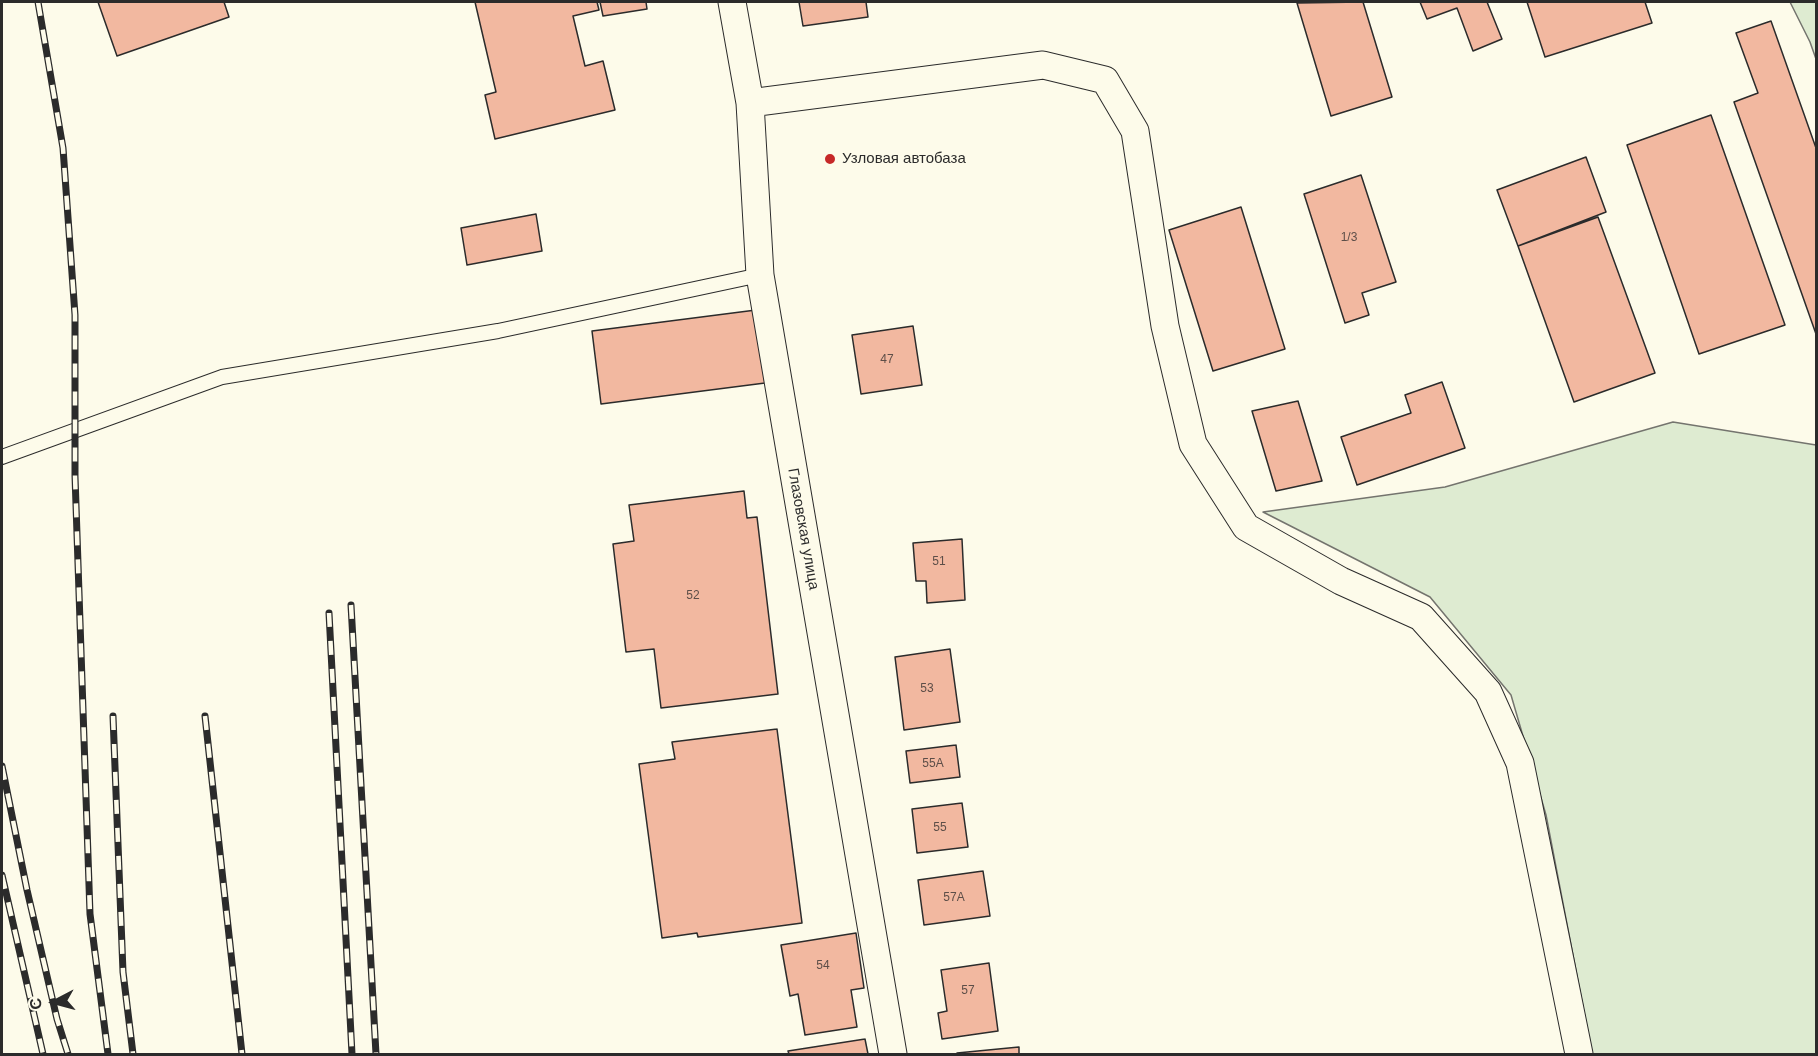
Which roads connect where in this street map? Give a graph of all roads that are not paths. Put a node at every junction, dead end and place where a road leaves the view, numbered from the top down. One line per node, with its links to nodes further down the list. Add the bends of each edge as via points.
1 (732, 2): 2 (street, Глазовская улица)
2 (750, 103): 3 (street, Глазовская улица); 6 (street, via 1043,65 1105,80 1135,131 1165,326 1193,444 1246,527 1341,581 1421,617 1488,692 1520,763)
3 (760, 275): 4 (lane, via 498,331 222,377); 5 (street, Глазовская улица)
4 (2, 458)
5 (893, 1054)
6 (1579, 1054)

